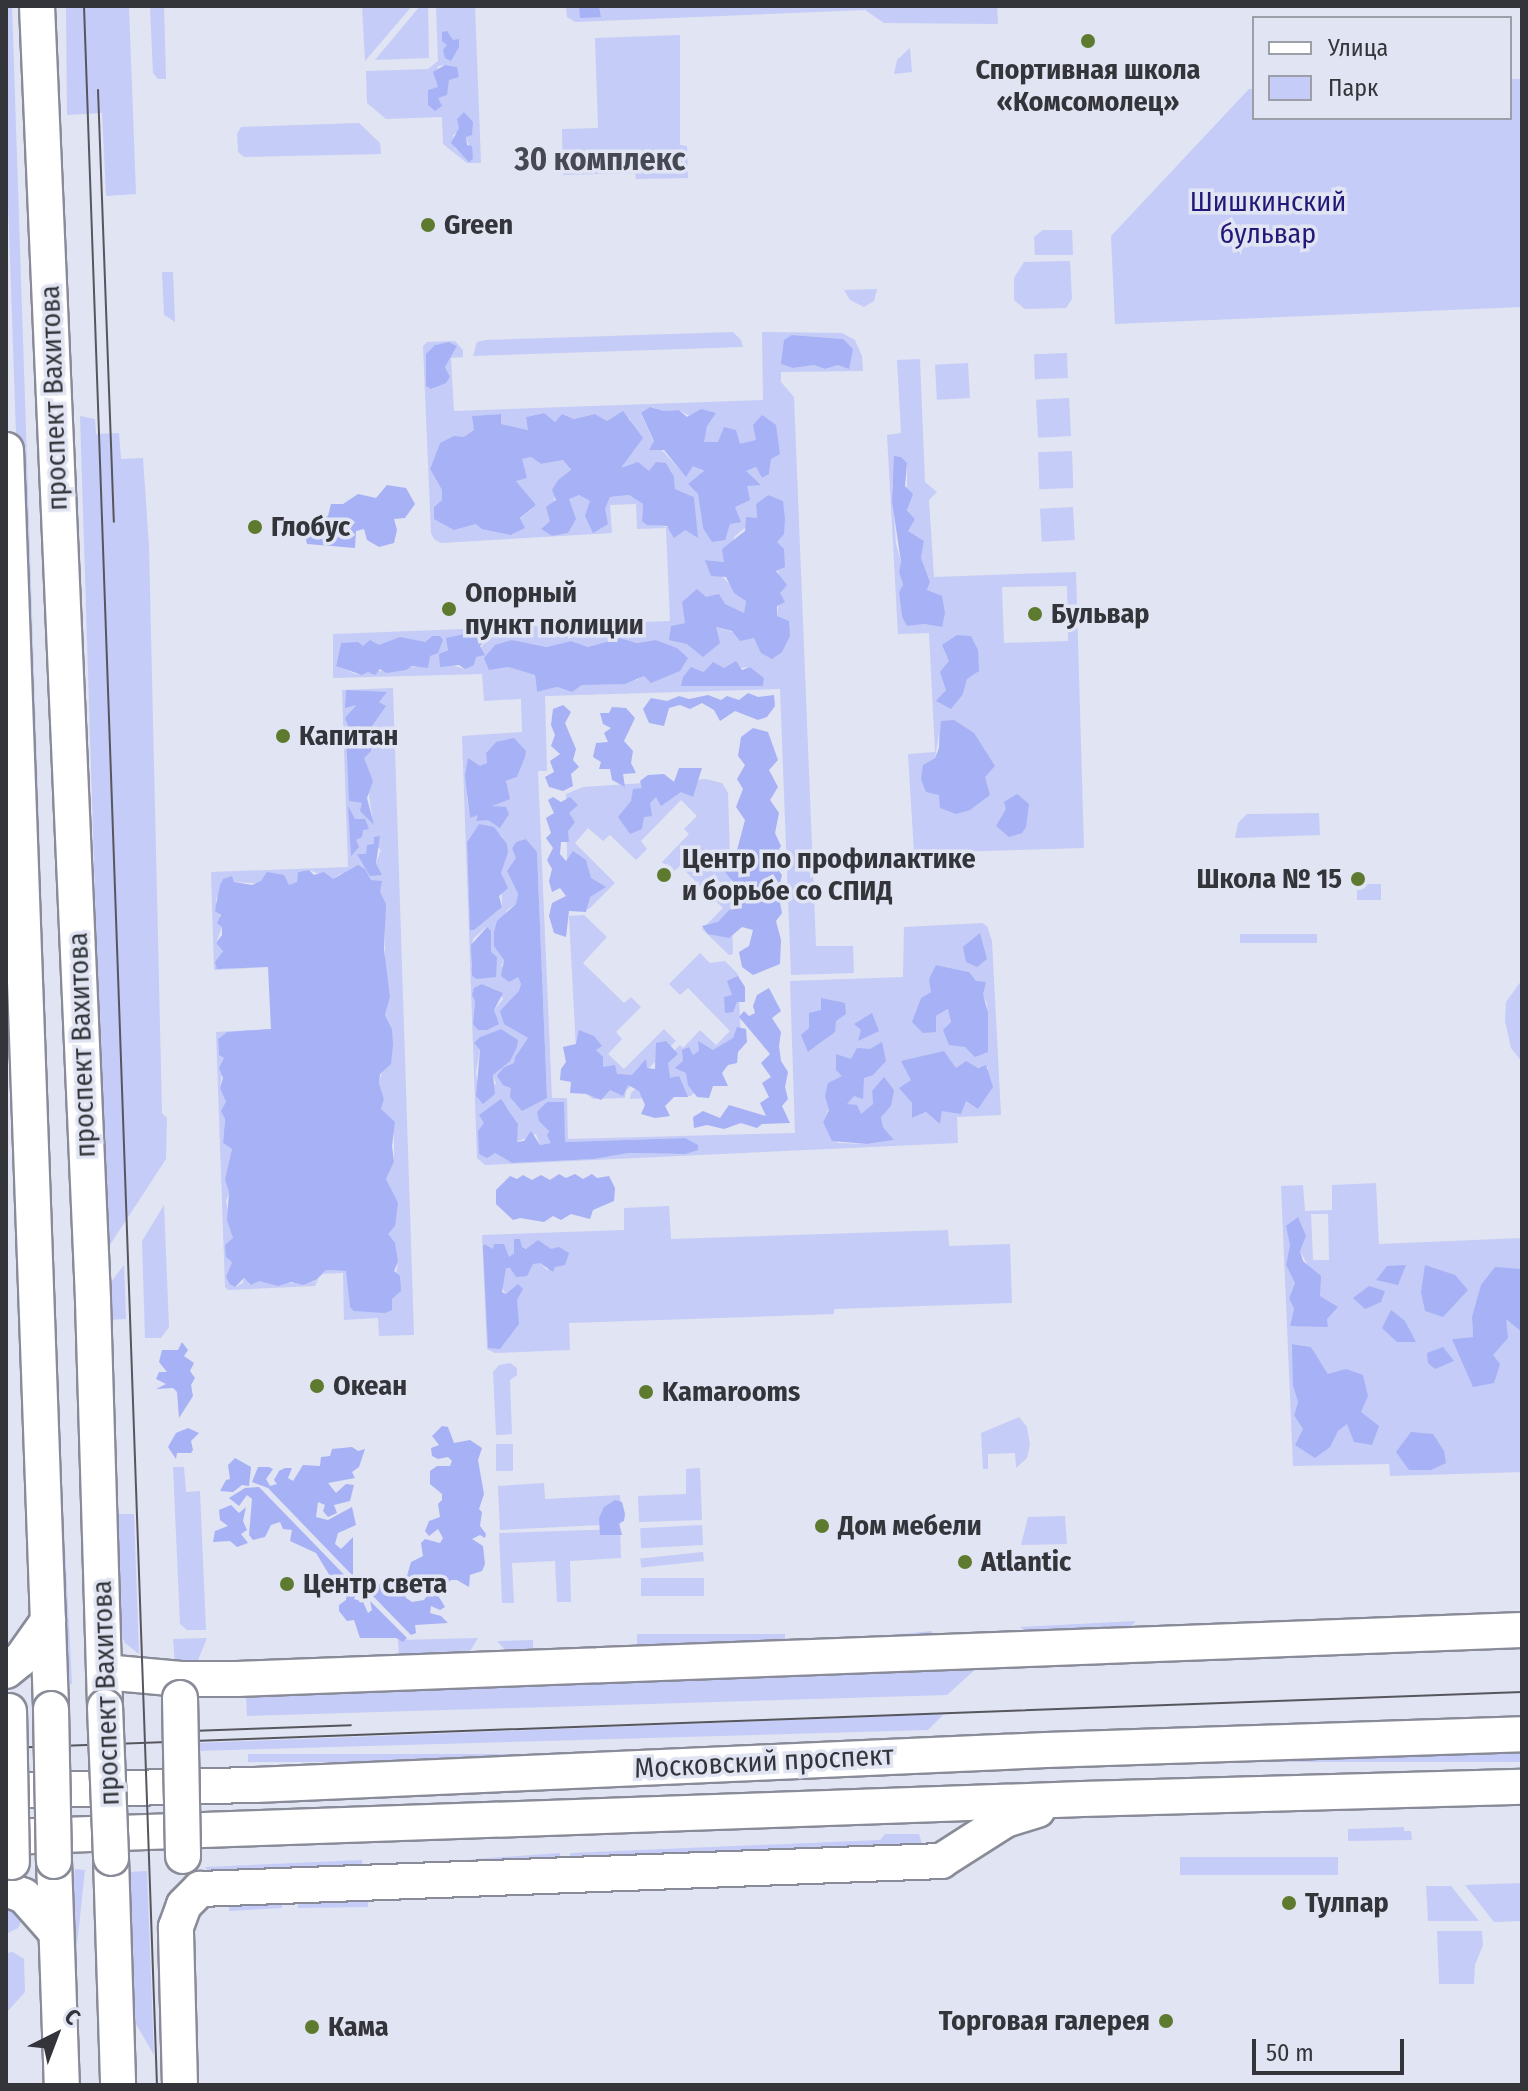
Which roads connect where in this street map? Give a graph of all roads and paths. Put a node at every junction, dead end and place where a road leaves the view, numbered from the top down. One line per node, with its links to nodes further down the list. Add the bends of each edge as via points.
1 (38, 7): 6 (main road, проспект Вахитова)
2 (6, 450): 3 (main road, проспект Вахитова)
3 (48, 1621): 5 (main road); 15 (main road, проспект Вахитова, bridge)
4 (1522, 1630): 7 (main road, via 870,1654)
5 (6, 1671)
6 (104, 1672): 7 (main road); 17 (main road, проспект Вахитова, bridge)
7 (180, 1689): 14 (main road, bridge, via 183,1856)
8 (7, 1708): 13 (main road, bridge)
9 (1522, 1734): 11 (main road, Московский проспект)
10 (1522, 1787): 12 (main road, Московский проспект)
11 (6, 1791)
12 (1082, 1799): 13 (main road, Московский проспект); 14 (main road, via 1005,1820 941,1861)
13 (8, 1867): 15 (main road, via 24,1896)
14 (200, 1889): 18 (main road, via 184,1905 176,1927)
15 (56, 1932): 16 (main road, проспект Вахитова)
16 (62, 2085)
17 (118, 2085)
18 (180, 2085)

